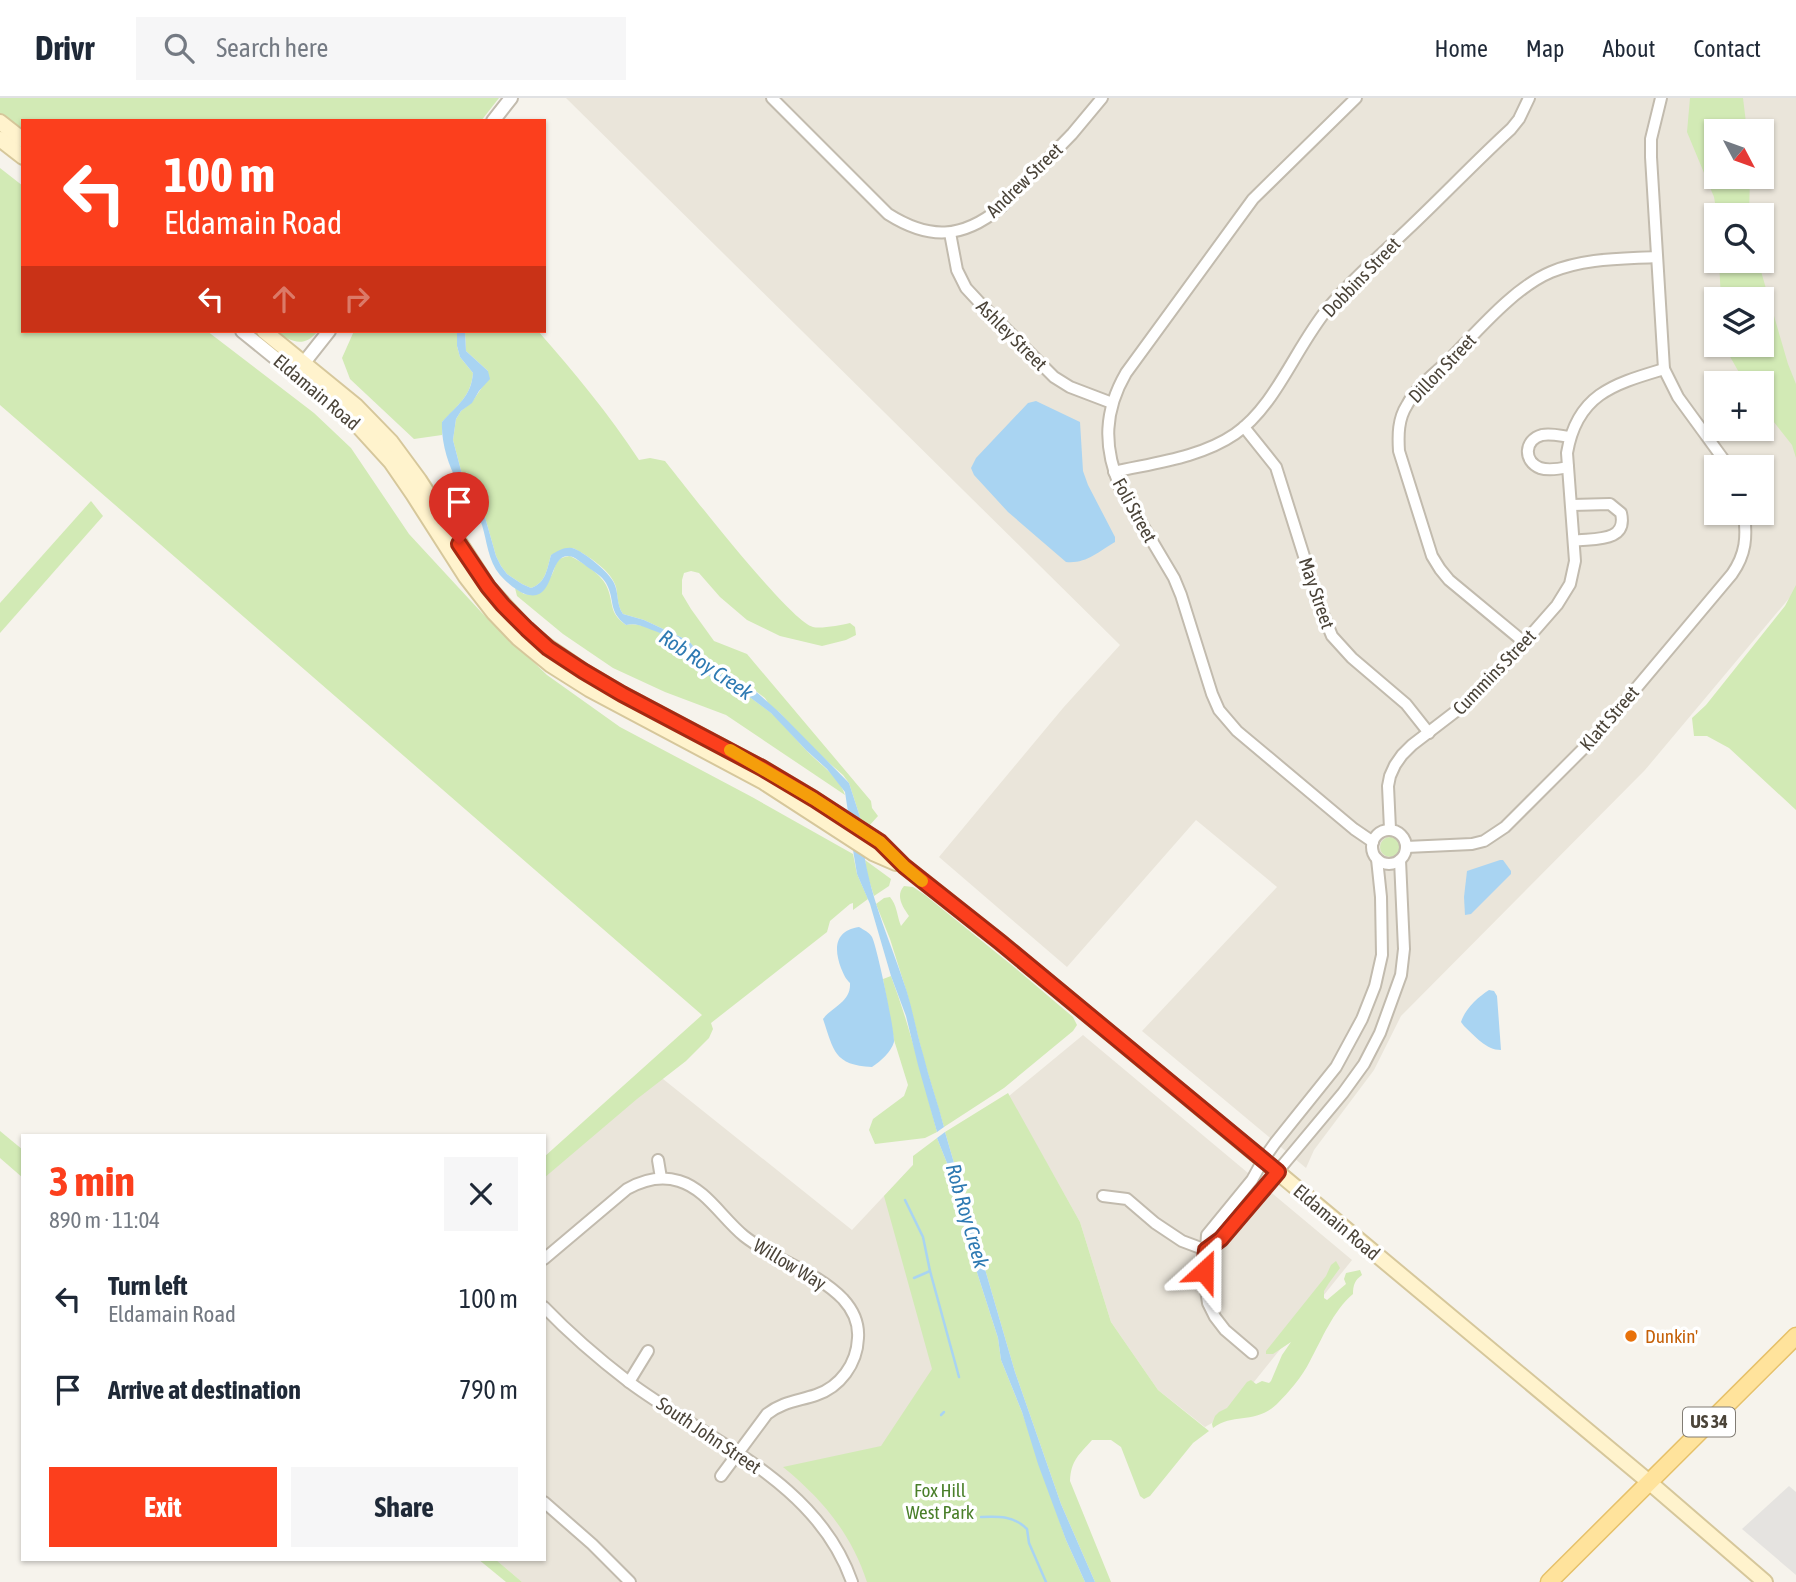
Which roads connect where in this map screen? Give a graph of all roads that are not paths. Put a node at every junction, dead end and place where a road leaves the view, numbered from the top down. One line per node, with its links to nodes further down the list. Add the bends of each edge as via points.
1 (511, 98): 7 (street)
2 (772, 98): 12 (street, Andrew Street, via 888,214 921,230)
3 (1102, 98): 12 (street, Andrew Street, via 1000,208 976,225)
4 (1356, 98): 19 (street, Foli Street, via 1247,207 1127,371)
5 (1529, 98): 20 (street, Dobbins Street, via 1511,129 1332,302 1269,398)
6 (1661, 98): 13 (street, via 1651,139)
7 (495, 119)
8 (0, 122): 9 (main road)
9 (21, 138)
10 (0, 139): 11 (main road)
11 (21, 155)
12 (950, 233): 19 (street, Ashley Street, via 957,270 979,302 1054,377)
13 (1656, 257): 18 (street); 28 (street, Dillon Street, via 1585,262 1548,273 1530,284 1415,394 1402,414 1399,451 1432,556 1449,580)
14 (245, 333): 17 (street, Eldamain Road)
15 (266, 333): 17 (main road, Eldamain Road)
16 (327, 333): 17 (street)
17 (300, 368): 36 (main road, Eldamain Road, via 356,406 391,442 488,587 548,648 814,799 880,842)
18 (1664, 369): 21 (street, Cummins Street, via 1607,389 1580,416); 22 (street)
19 (1112, 403): 24 (street, Foli Street, via 1108,437)
20 (1244, 427): 24 (street, Dobbins Street, via 1209,448); 29 (street, May Street, via 1276,467 1332,636 1406,704)
21 (1570, 437): 23 (street, Cummins Street); 23 (street, via 1542,435 1527,448 1531,462 1538,467)
22 (1719, 455)
23 (1568, 467): 25 (street, Cummins Street)
24 (1114, 472): 31 (street, Foli Street, via 1174,579 1219,710 1243,736)
25 (1572, 505): 27 (street, Cummins Street); 27 (street, via 1610,504 1623,521 1617,534)
26 (1745, 525): 32 (street, Klatt Street, via 1746,541 1736,568 1596,736 1504,827 1472,844)
27 (1574, 541): 28 (street, Cummins Street, via 1570,584)
28 (1525, 643): 29 (street, Cummins Street, via 1471,699)
29 (1429, 733): 30 (street, Cummins Street, via 1402,755 1390,776)
30 (1390, 829): 31 (street); 32 (street, via 1403,836)
31 (1373, 842): 33 (street)
32 (1406, 847): 34 (street)
33 (1377, 859): 34 (street, via 1392,864); 36 (street, via 1381,955 1370,1000 1336,1067)
34 (1400, 860): 37 (street, via 1404,949 1390,1009 1364,1064)
35 (658, 1160): 38 (street)
36 (1263, 1160): 37 (main road, Eldamain Road); 40 (street, via 1207,1236)
37 (1278, 1172): 40 (street, via 1221,1239); 49 (main road, Eldamain Road)
38 (661, 1178): 41 (street, via 627,1189); 47 (street, Willow Way, via 698,1190 749,1240 835,1292 846,1302 858,1328 854,1359 846,1374 820,1394 774,1408)
39 (1103, 1196): 40 (street, via 1127,1199 1182,1241)
40 (1206, 1250): 45 (street, via 1205,1290 1211,1310 1225,1330)
41 (546, 1257)
42 (546, 1309): 46 (street, South John Street)
43 (1796, 1336): 49 (main road, US 34)
44 (648, 1351): 46 (street)
45 (1252, 1353)
46 (629, 1382): 47 (street, South John Street)
47 (738, 1454): 48 (street, Willow Way); 52 (street, South John Street, via 809,1510 837,1550)
48 (721, 1476)
49 (1648, 1482): 53 (main road, US 34); 54 (main road, Eldamain Road)
50 (546, 1504): 51 (street)
51 (630, 1582)
52 (852, 1582)
53 (1549, 1582)
54 (1765, 1582)

